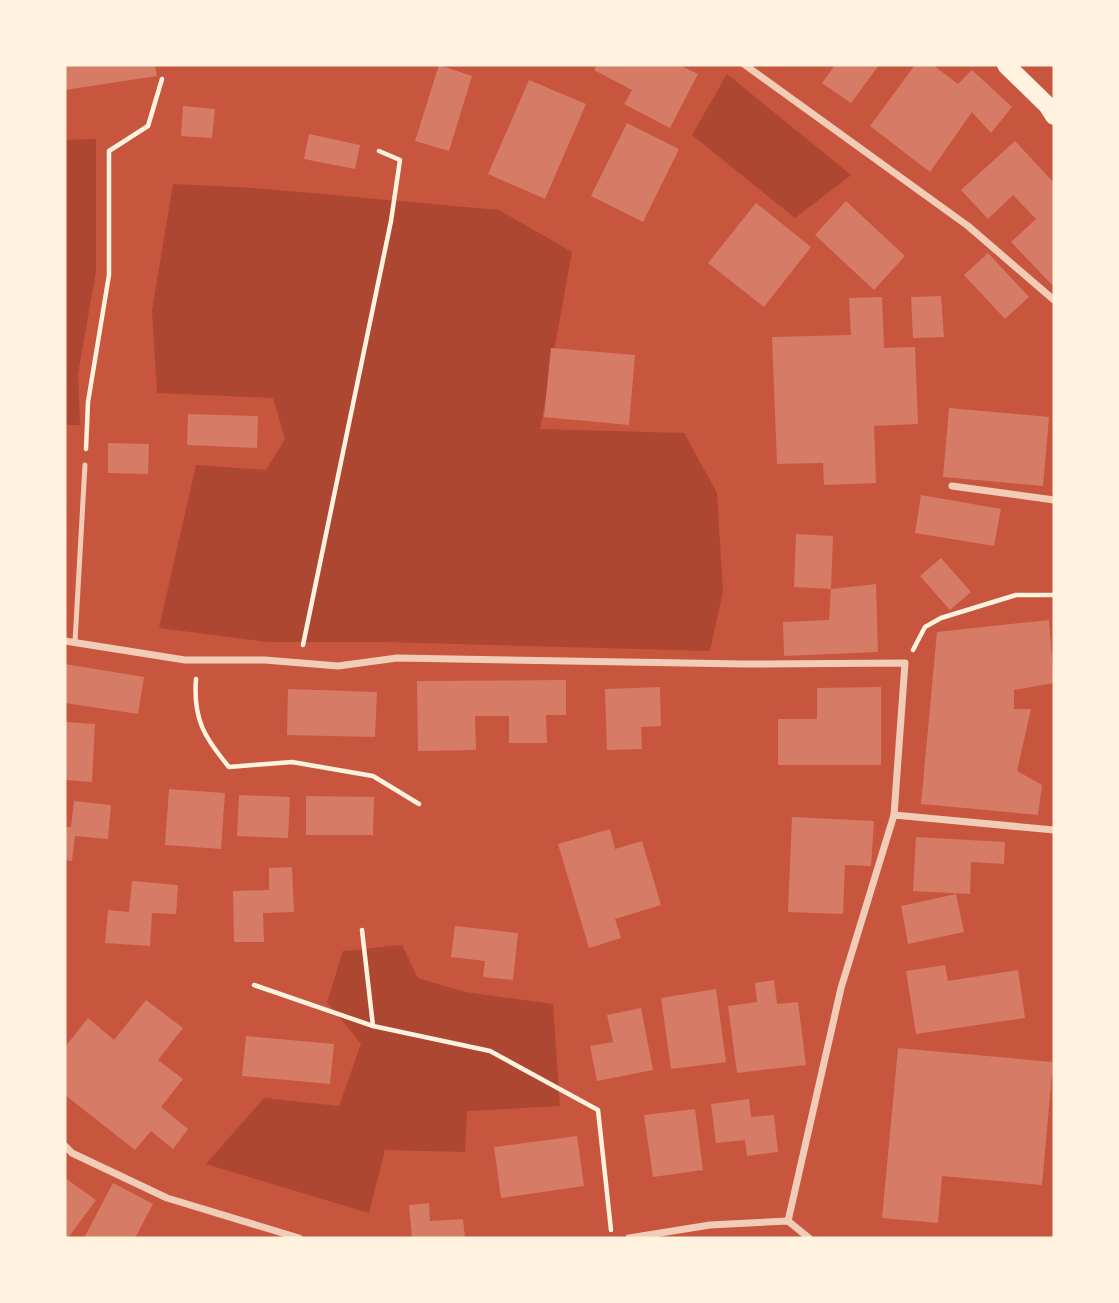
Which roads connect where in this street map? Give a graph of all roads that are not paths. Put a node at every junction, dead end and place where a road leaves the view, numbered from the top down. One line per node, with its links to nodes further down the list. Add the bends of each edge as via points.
1 (745, 65): 4 (street, via 968,226)
2 (1006, 65): 3 (main road)
3 (1054, 116)
4 (1054, 300)
5 (85, 465): 9 (lane)
6 (952, 486): 7 (street)
7 (1054, 500)
8 (65, 641): 9 (street)
9 (75, 642): 10 (street, via 197,660 338,666 397,659 905,663)
10 (894, 815): 11 (street); 13 (street, via 841,988)
11 (1054, 831)
12 (65, 1146): 14 (street, via 167,1198)
13 (788, 1221): 16 (street, via 710,1225); 17 (street)
14 (273, 1234): 15 (street)
15 (299, 1238)
16 (629, 1238)
17 (809, 1238)

